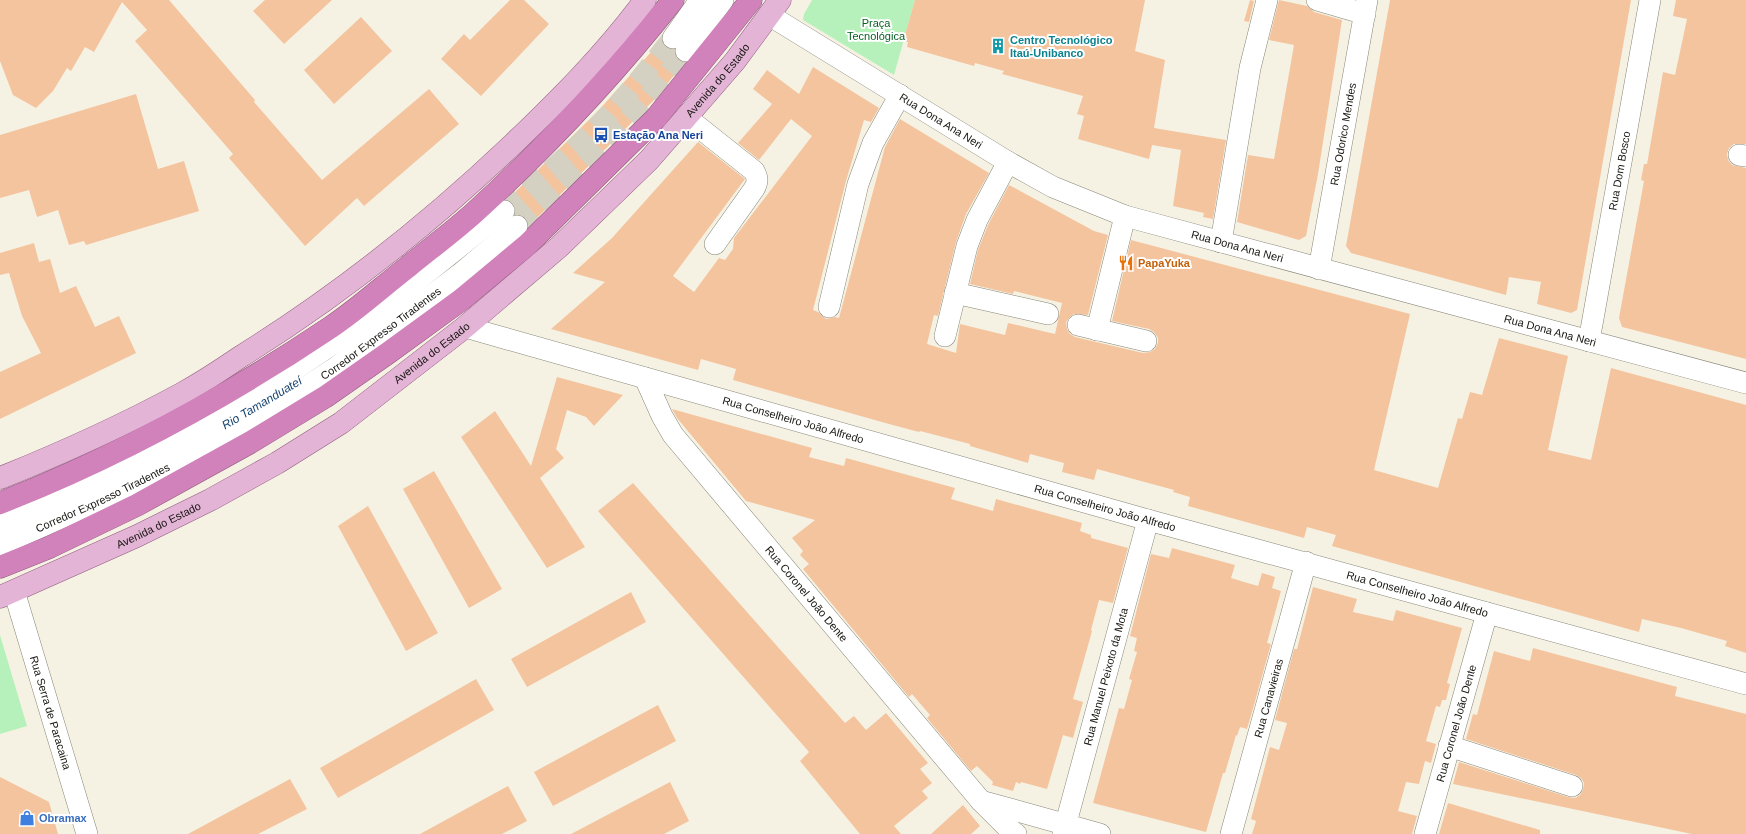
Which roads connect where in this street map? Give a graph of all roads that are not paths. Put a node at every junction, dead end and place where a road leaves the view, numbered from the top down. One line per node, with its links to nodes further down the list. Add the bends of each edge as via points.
1 (645, 0): 27 (main road, via 565,94 468,187 372,266 274,336 183,393 92,440)
2 (673, 0): 28 (highway, via 632,52 569,120 474,213 333,326 237,386 120,451)
3 (700, 0): 4 (street, via 680,45)
4 (723, 0)
5 (751, 0): 33 (highway, Avenida do Estado, via 656,118 527,245 461,300 325,397 251,442 137,505 50,547)
6 (1267, 0): 15 (street, via 1250,68)
7 (1317, 0): 9 (street)
8 (1650, 0): 24 (street, Rua Dom Bosco)
9 (1366, 7): 17 (street, Rua Odorico Mendes)
10 (774, 8): 11 (street, Rua Dona Ana Neri); 12 (main road, Avenida do Estado, via 735,61)
11 (900, 96): 13 (street, Rua Dona Ana Neri); 19 (street, via 873,143 858,184)
12 (686, 117): 16 (street, via 758,177 754,189); 21 (main road, Avenida do Estado, via 649,160 559,247)
13 (1008, 162): 14 (street, Rua Dona Ana Neri, via 1053,187); 18 (street, via 977,220)
14 (1125, 216): 15 (street, Rua Dona Ana Neri); 23 (street, via 1088,328)
15 (1221, 242): 17 (street, Rua Dona Ana Neri)
16 (715, 244)
17 (1320, 269): 24 (street, Rua Dona Ana Neri)
18 (955, 293): 20 (street); 22 (street)
19 (829, 307)
20 (1048, 314)
21 (465, 327): 25 (street, Rua Conselheiro João Alfredo); 34 (main road, Avenida do Estado, via 341,423 276,463 210,500 137,536)
22 (945, 336)
23 (1146, 341)
24 (1589, 341): 26 (street, Rua Dona Ana Neri)
25 (645, 378): 29 (street, Rua Conselheiro João Alfredo); 39 (street, Rua Coronel João Dente, via 673,435)
26 (1746, 383)
27 (0, 478)
28 (0, 503)
29 (1148, 520): 32 (street, Rua Conselheiro João Alfredo); 40 (street, Rua Manuel Peixoto da Mota)
30 (0, 526): 31 (street, Corredor Expresso Tiradentes, via 127,469 242,405 364,324 510,218 460,274 338,366 237,432 102,500)
31 (0, 545)
32 (1306, 562): 35 (street, Rua Conselheiro João Alfredo); 44 (street, Rua Canavieiras)
33 (0, 567)
34 (7, 594): 41 (street, Rua Serra de Paracaina)
35 (1487, 613): 36 (street, Rua Conselheiro João Alfredo); 37 (street, Rua Coronel João Dente)
36 (1746, 684)
37 (1449, 746): 38 (street); 45 (street, Rua Coronel João Dente)
38 (1572, 786)
39 (981, 801): 40 (street); 42 (street, Rua Coronel João Dente)
40 (1064, 829): 43 (street)
41 (87, 834)
42 (1016, 834)
43 (1100, 834)
44 (1230, 834)
45 (1425, 834)

